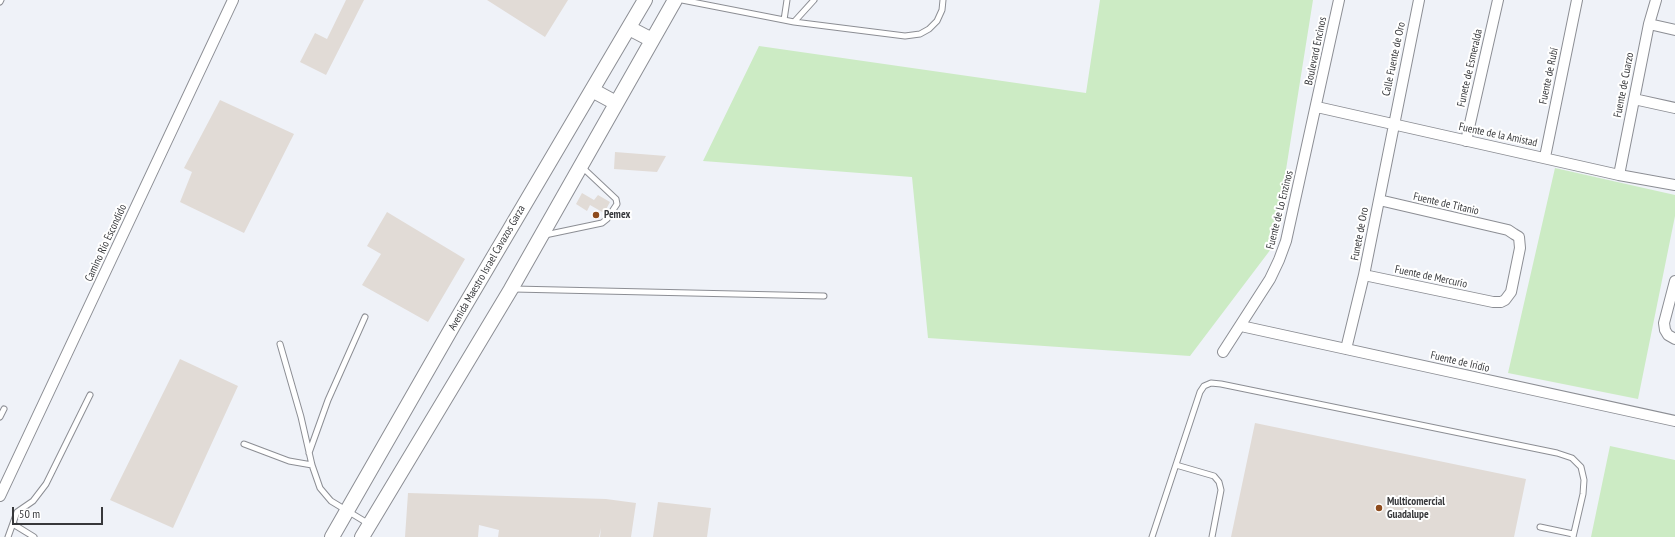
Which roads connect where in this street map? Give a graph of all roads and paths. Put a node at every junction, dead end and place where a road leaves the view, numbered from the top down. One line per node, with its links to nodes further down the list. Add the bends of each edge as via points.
1 (233, 0): 51 (street, Camino Río Escondido)
2 (645, 0): 16 (main road, Avenida Maestro Israel Cavazos Garza)
3 (675, 0): 18 (main road)
4 (682, 0): 13 (lane)
5 (787, 0): 13 (lane)
6 (814, 0): 14 (lane)
7 (943, 0): 14 (lane, via 937,21 930,29 920,34 906,36)
8 (1339, 0): 22 (street, Boulevard Encinos)
9 (1419, 0): 24 (street, Calle Fuente de Oro)
10 (1498, 0): 25 (street, Funete de Esmeralda)
11 (1577, 0): 26 (street, Fuente de Rubí)
12 (1656, 0): 15 (street, Fuente de Cuarzo)
13 (784, 20): 14 (lane)
14 (794, 22)
15 (1649, 24): 17 (street); 20 (street, Fuente de Cuarzo)
16 (629, 28): 18 (main road); 19 (main road, Avenida Maestro Israel Cavazos Garza)
17 (1675, 30)
18 (652, 40): 21 (main road)
19 (592, 90): 21 (main road); 52 (main road, Avenida Maestro Israel Cavazos Garza)
20 (1634, 99): 23 (street); 28 (street, Fuente de Cuarzo)
21 (616, 103): 27 (main road)
22 (1316, 107): 24 (street, Fuente de la Amistad); 38 (street, Fuente de Lo Enzinos, via 1281,254 1270,279)
23 (1675, 108)
24 (1393, 124): 25 (street, Fuente de la Amistad); 30 (street, Funete de Oro)
25 (1466, 141): 26 (street, Fuente de la Amistad)
26 (1545, 158): 28 (street, Fuente de la Amistad)
27 (580, 166): 31 (main road); 31 (lane, via 616,199 617,204 602,223)
28 (1619, 175): 29 (street, Fuente de la Amistad)
29 (1675, 185)
30 (1379, 200): 32 (street, Funete de Oro); 36 (street, Fuente de Titanio, via 1508,230 1518,237 1520,242 1511,292 1505,300)
31 (540, 236): 34 (main road)
32 (1364, 275): 36 (street, Fuente de Mercurio); 41 (street, Funete de Oro)
33 (1675, 281): 39 (street, via 1664,323 1668,335)
34 (511, 289): 35 (lane); 54 (main road)
35 (824, 296)
36 (1492, 302)
37 (365, 317): 48 (lane, via 328,400)
38 (1241, 326): 41 (street, Fuente de Iridio); 42 (street, Fuente de Lo Enzinos)
39 (1675, 338)
40 (280, 344): 48 (lane)
41 (1346, 349): 46 (street, Fuente de Iridio)
42 (1223, 352)
43 (90, 395): 53 (lane, via 46,484 33,501 19,510)
44 (4, 409): 45 (lane)
45 (0, 417)
46 (1675, 421)
47 (244, 444): 50 (lane)
48 (309, 454): 50 (lane)
49 (1176, 465): 56 (lane, via 1200,392 1204,386 1211,383 1221,384 1572,458 1581,467 1584,480); 61 (lane); 62 (lane, via 1214,476 1219,482 1221,490)
50 (312, 466): 52 (lane, via 320,488 331,501)
51 (0, 496)
52 (347, 512): 54 (lane); 59 (main road, Avenida Maestro Israel Cavazos Garza)
53 (13, 524): 57 (lane); 58 (lane)
54 (370, 524): 60 (main road)
55 (1540, 527): 56 (lane)
56 (1573, 535)
57 (8, 537)
58 (34, 537)
59 (332, 537)
60 (362, 537)
61 (1152, 537)
62 (1212, 537)

